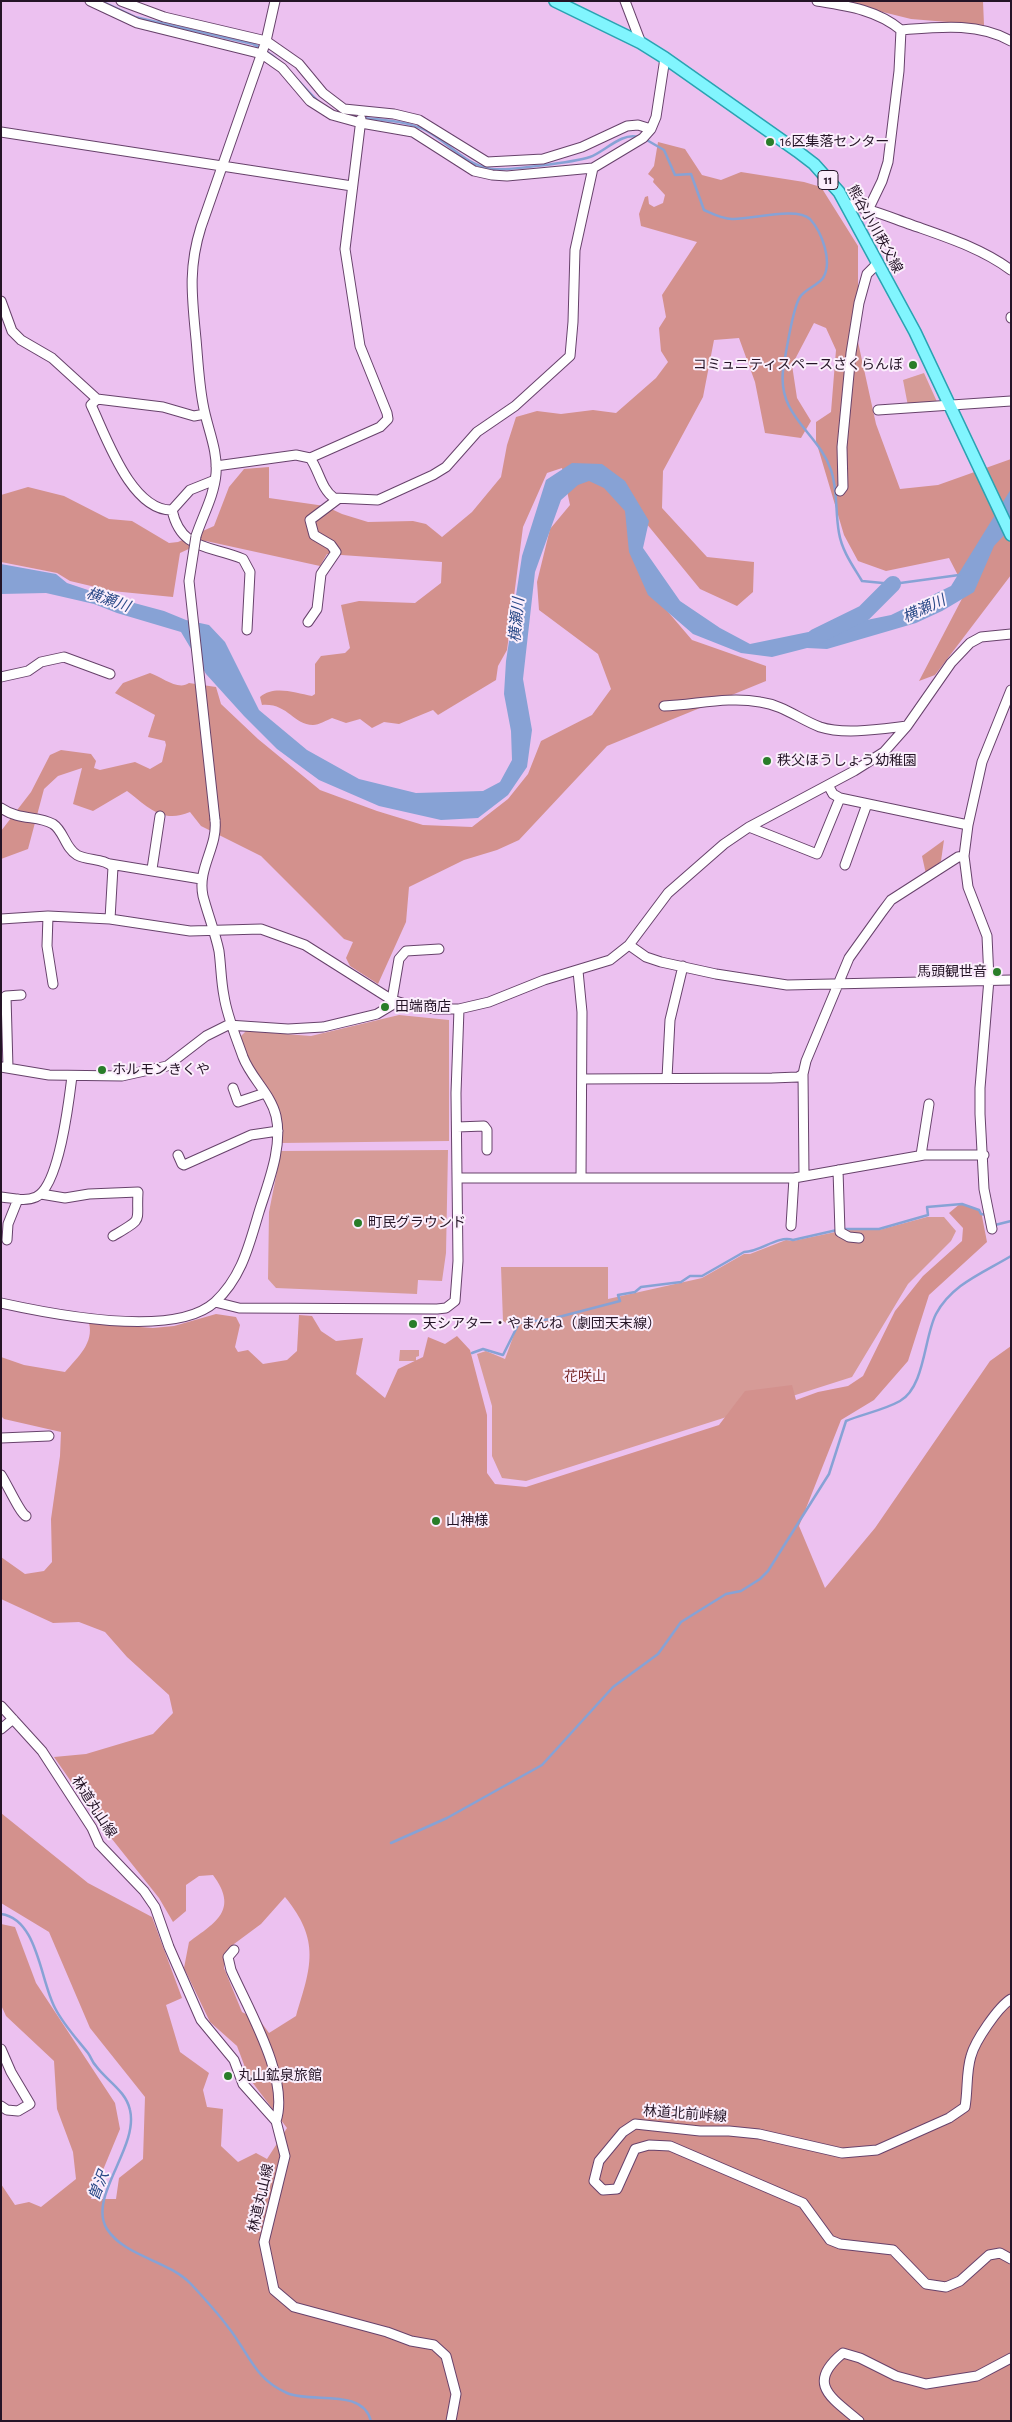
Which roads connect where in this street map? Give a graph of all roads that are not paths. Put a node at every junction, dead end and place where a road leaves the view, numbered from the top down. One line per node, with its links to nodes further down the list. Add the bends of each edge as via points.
1 (90, 1): 11 (street, via 137,23)
2 (121, 1): 8 (street, via 164,17)
3 (275, 1): 8 (street)
4 (555, 1): 10 (main road, 熊谷小川秩父線 / 11)
5 (625, 1): 10 (street)
6 (817, 1): 7 (street, via 874,13 887,18)
7 (901, 30): 9 (street, via 947,26 995,32); 21 (street, via 888,162)
8 (266, 41): 11 (street); 13 (street, via 299,64 323,93 344,109)
9 (1011, 41)
10 (641, 43): 12 (main road, 熊谷小川秩父線 / 11)
11 (262, 54): 14 (street, via 282,68 318,107 332,115); 17 (street)
12 (665, 58): 15 (street, via 658,110); 20 (main road, 熊谷小川秩父線 / 11, via 814,164 839,192)
13 (362, 112): 14 (street); 15 (street, via 419,120 487,162 543,159 582,147 627,126)
14 (361, 123): 18 (street, via 413,132 474,171 492,175); 19 (street)
15 (651, 129): 18 (street, via 643,138)
16 (1, 132): 17 (street)
17 (222, 166): 19 (street); 29 (street, via 198,235 192,267 198,367)
18 (593, 168): 34 (street, via 576,250 570,356 515,406 477,432 446,467 378,500)
19 (352, 186): 30 (street, via 345,232 347,265 360,346 388,419 380,427)
20 (845, 204): 21 (street); 22 (main road, 熊谷小川秩父線 / 11)
21 (869, 208): 23 (street, via 967,245)
22 (878, 263): 27 (main road, 熊谷小川秩父線 / 11); 33 (street, via 867,274 859,303 851,353 842,447 843,487)
23 (1011, 270)
24 (1, 301): 25 (street, via 12,331 52,358)
25 (97, 398): 29 (street, via 163,407 194,416); 35 (street, via 91,405 133,488 152,505)
26 (1011, 401): 27 (street)
27 (949, 404): 28 (street); 36 (main road, 熊谷小川秩父線 / 11)
28 (878, 410)
29 (205, 414): 31 (street, via 215,449)
30 (310, 458): 31 (street, via 296,455); 34 (street, via 330,495)
31 (216, 466): 32 (street)
32 (215, 480): 35 (street, via 190,490); 56 (street, bridge, via 196,536 189,581 215,820 215,837)
33 (840, 491)
34 (338, 499): 37 (street, via 310,520 314,535 331,544 336,552 321,574 317,609)
35 (172, 510): 38 (street, via 177,527 185,538 243,559 248,565)
36 (1011, 535)
37 (308, 622)
38 (247, 630)
39 (1011, 634): 44 (street, via 981,637 964,647)
40 (110, 674): 41 (street, via 64,658 41,662 28,672)
41 (1, 677)
42 (1011, 690): 50 (street, via 982,762)
43 (664, 706): 44 (street, via 758,701 837,732)
44 (907, 726): 45 (street, via 875,758)
45 (828, 785): 46 (street); 51 (street)
46 (840, 798): 47 (street); 51 (street, via 817,854)
47 (867, 804): 50 (street); 54 (street)
48 (1, 808): 53 (street, via 23,818 40,819 54,825 77,855)
49 (160, 816): 55 (street)
50 (968, 825): 52 (street)
51 (749, 826): 61 (street, via 668,893)
52 (964, 856): 65 (street, via 968,887 987,936); 68 (street, via 891,900 849,958)
53 (110, 864): 55 (street); 58 (street, via 115,872)
54 (845, 865)
55 (152, 869): 56 (street)
56 (201, 879): 60 (street)
57 (48, 916): 58 (street); 59 (street); 67 (street, via 47,946)
58 (110, 918): 60 (street, via 175,929)
59 (1, 919)
60 (214, 930): 70 (street, via 260,929 289,938); 72 (street, via 224,997)
61 (629, 945): 63 (street, via 646,957); 64 (street, via 610,960)
62 (440, 949): 70 (street, via 406,951 399,959)
63 (683, 966): 68 (street, via 787,985); 76 (street, via 670,1020)
64 (578, 971): 71 (street); 77 (street)
65 (989, 979): 66 (street); 68 (street); 86 (street, via 980,1088)
66 (1011, 980)
67 (53, 984)
68 (837, 984): 74 (street, via 813,1040)
69 (21, 995): 73 (street, via 6,996)
70 (394, 1001): 71 (street, via 436,1009); 72 (street, via 377,1014 323,1028)
71 (459, 1009): 81 (street)
72 (232, 1025): 75 (street, via 215,1030 167,1066 122,1076); 79 (street, via 244,1059)
73 (4, 1068): 75 (street)
74 (804, 1074): 76 (street, via 798,1077); 88 (street)
75 (72, 1076): 92 (street, via 57,1161)
76 (667, 1078): 77 (street)
77 (582, 1079): 90 (street)
78 (233, 1088): 79 (street, via 238,1102)
79 (265, 1093): 82 (street, via 276,1116)
80 (929, 1104): 85 (street)
81 (457, 1127): 83 (street, via 484,1126); 89 (street)
82 (278, 1131): 84 (street, via 252,1135 184,1164); 100 (street, via 276,1151 246,1258)
83 (487, 1150)
84 (178, 1155)
85 (922, 1155): 86 (street); 87 (street)
86 (984, 1155): 96 (street, via 986,1206)
87 (838, 1170): 88 (street); 98 (street, via 840,1232 849,1238)
88 (804, 1176): 91 (street)
89 (457, 1178): 90 (street); 100 (street, via 455,1301 446,1308 239,1308)
90 (581, 1178): 91 (street)
91 (794, 1178): 95 (street)
92 (41, 1194): 94 (street, via 28,1200); 97 (street, via 66,1198 138,1192 139,1217)
93 (1, 1196): 94 (street)
94 (18, 1199): 99 (street, via 8,1224)
95 (791, 1226)
96 (992, 1229)
97 (114, 1236)
98 (859, 1238)
99 (7, 1240)
100 (215, 1302): 101 (street, via 193,1313 140,1321 103,1320)
101 (1, 1303)
102 (49, 1436): 103 (street)
103 (1, 1438)
104 (1, 1475): 105 (street, via 20,1511)
105 (26, 1516)
106 (1, 1706): 107 (street, 林道丸山線)
107 (13, 1719): 108 (street); 113 (street, 林道丸山線, via 42,1752 99,1844 155,1907 201,2020 234,2060 243,2084)
108 (1, 1730)
109 (234, 1950): 113 (street, via 228,1957 231,1970 271,2058 280,2107)
110 (1011, 1999): 114 (street, 林道北前峠線, via 1003,2004 973,2048 965,2107 949,2118 877,2150 842,2153 759,2134 635,2124 623,2132 599,2161 594,2181 604,2190 617,2188 635,2149 649,2145 670,2146 803,2203 830,2240 893,2250 926,2284 946,2287 960,2281 989,2255 1000,2253)
111 (1, 2049): 112 (street, via 30,2104 18,2111)
112 (1, 2106)
113 (276, 2120): 116 (street, 林道丸山線, via 285,2156 264,2242 274,2290 294,2307 434,2345 446,2356 456,2394)
114 (1011, 2260)
115 (1011, 2358): 117 (street, via 977,2376 926,2384 896,2376 843,2353 823,2375 823,2385 833,2399)
116 (451, 2421)
117 (859, 2421)

